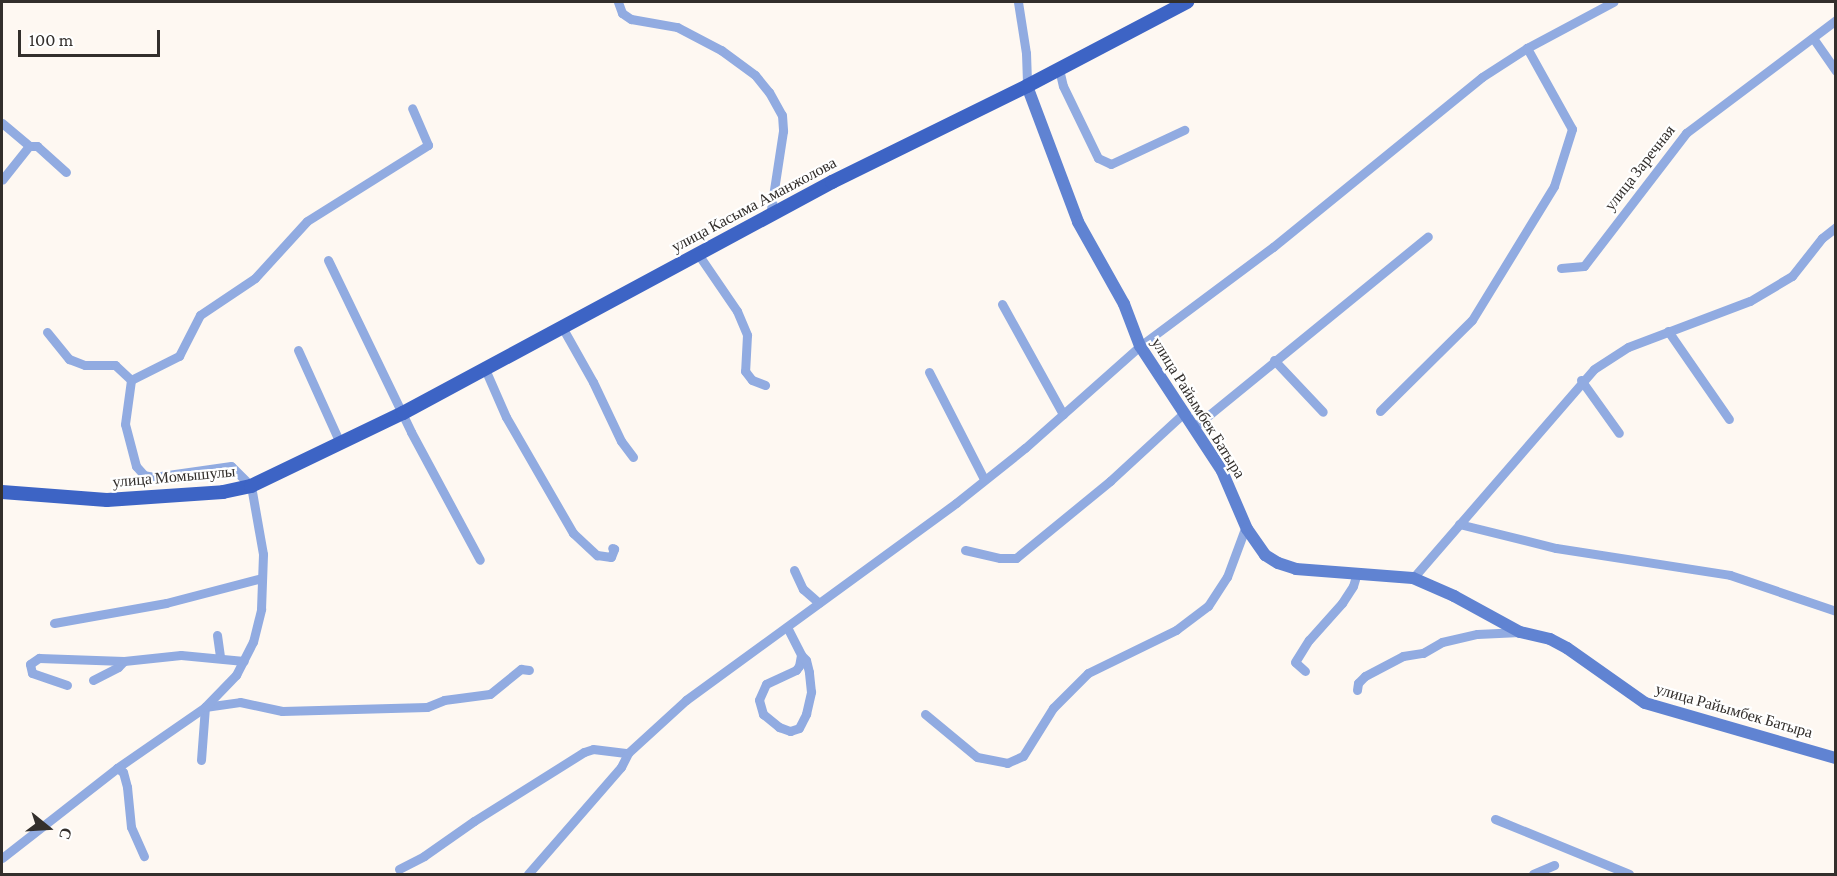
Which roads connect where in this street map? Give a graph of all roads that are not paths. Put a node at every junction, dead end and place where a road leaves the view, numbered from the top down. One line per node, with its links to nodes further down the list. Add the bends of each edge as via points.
1 (618, 2): 17 (street, via 622,14 631,19 677,27 721,50 755,75 768,92 782,115 783,131)
2 (1018, 2): 10 (street, улица Райымбек Батыра)
3 (1187, 2): 8 (main road, улица Касыма Аманжолова)
4 (1613, 2): 7 (street)
5 (1836, 20): 6 (street, улица Заречная)
6 (1813, 38): 9 (street); 22 (street, улица Заречная, via 1686,133 1584,266)
7 (1527, 48): 27 (street, via 1482,76 1273,247); 35 (street, via 1572,129 1554,186 1472,320)
8 (1059, 69): 10 (main road, улица Касыма Аманжолова); 13 (street, via 1063,86 1098,158 1111,164)
9 (1836, 71)
10 (1027, 86): 17 (main road, улица Касыма Аманжолова); 27 (street, улица Райымбек Батыра, via 1078,222 1124,304)
11 (412, 108): 32 (street, via 428,145 307,221 255,278 200,315 179,356)
12 (2, 123): 14 (street)
13 (1184, 130)
14 (29, 146): 15 (street, via 38,146); 16 (street)
15 (66, 172)
16 (2, 180)
17 (770, 216): 20 (main road, улица Касыма Аманжолова)
18 (1836, 227): 25 (street, via 1822,238 1792,276 1750,301)
19 (1428, 236): 29 (street)
20 (698, 254): 24 (main road, улица Касыма Аманжолова); 34 (street, via 737,311 747,335 745,371 752,380)
21 (328, 260): 37 (street)
22 (1561, 268)
23 (1002, 304): 39 (street)
24 (562, 327): 30 (main road, улица Касыма Аманжолова); 44 (street)
25 (1668, 331): 33 (street, via 1609,357); 40 (street)
26 (47, 332): 32 (street, via 69,359 85,365 115,365)
27 (1140, 346): 38 (street, улица Райымбек Батыра); 39 (street)
28 (298, 350): 43 (street)
29 (1274, 360): 36 (street); 41 (street)
30 (485, 369): 37 (main road, улица Касыма Аманжолова); 50 (street, via 506,417 573,533 597,555 612,557)
31 (929, 372): 45 (street)
32 (131, 380): 46 (street, via 125,423 136,466 144,476 231,466)
33 (1581, 380): 42 (street); 48 (street)
34 (765, 385)
35 (1380, 411)
36 (1323, 412)
37 (402, 413): 43 (main road, улица Касыма Аманжолова); 52 (street)
38 (1184, 413): 41 (street, улица Райымбек Батыра); 51 (street, via 1110,481 1016,558)
39 (1063, 414): 45 (street)
40 (1729, 419)
41 (1193, 428): 49 (street, улица Райымбек Батыра, via 1222,471)
42 (1619, 433)
43 (340, 443): 46 (main road, улица Момышулы)
44 (633, 457)
45 (984, 479): 57 (street)
46 (251, 486): 47 (main road, улица Момышулы, via 201,494 107,500); 55 (street, via 263,554)
47 (2, 492)
48 (1460, 524): 56 (street); 58 (street, via 1556,548 1730,575)
49 (1246, 526): 54 (street, улица Райымбек Батыра, via 1265,555 1278,563); 75 (street, via 1227,577 1208,606 1176,630 1088,673 1053,708 1023,756 1007,763 977,757)
50 (612, 548)
51 (965, 550)
52 (480, 560)
53 (794, 570): 57 (street, via 803,590)
54 (1356, 576): 56 (street, улица Райымбек Батыра); 68 (street, via 1342,603 1295,662)
55 (262, 578): 59 (street, via 166,603); 66 (street, via 261,609)
56 (1413, 578): 61 (street, улица Райымбек Батыра)
57 (819, 603): 60 (street)
58 (1836, 611)
59 (54, 623)
60 (787, 627): 63 (street); 76 (street, via 686,700)
61 (1520, 632): 72 (street, via 1449,639 1365,676); 77 (street, улица Райымбек Батыра, via 1568,648 1646,703)
62 (218, 635): 64 (street)
63 (801, 655): 63 (street, via 796,670 766,684 759,700 763,714 779,728 790,731 799,728 811,692 808,666)
64 (220, 657): 65 (street, via 181,655); 66 (street)
65 (124, 661): 70 (street); 71 (street, via 39,658 30,664 32,673)
66 (244, 661): 69 (street)
67 (529, 670): 73 (street, via 521,669 490,694 444,700 427,707 282,711)
68 (1305, 671)
69 (236, 675): 73 (street, via 230,687); 74 (street)
70 (93, 680)
71 (67, 685)
72 (1357, 690)
73 (240, 702): 74 (street)
74 (205, 707): 78 (street); 79 (street)
75 (924, 714)
76 (628, 753): 84 (street, via 593,749 584,752); 85 (street, via 621,767)
77 (1836, 758)
78 (201, 760)
79 (117, 768): 81 (street, via 123,772 131,827); 82 (street)
80 (1495, 819): 87 (street)
81 (144, 856)
82 (2, 858)
83 (1554, 865): 86 (street)
84 (399, 869)
85 (528, 874)
86 (1533, 874)
87 (1629, 874)

